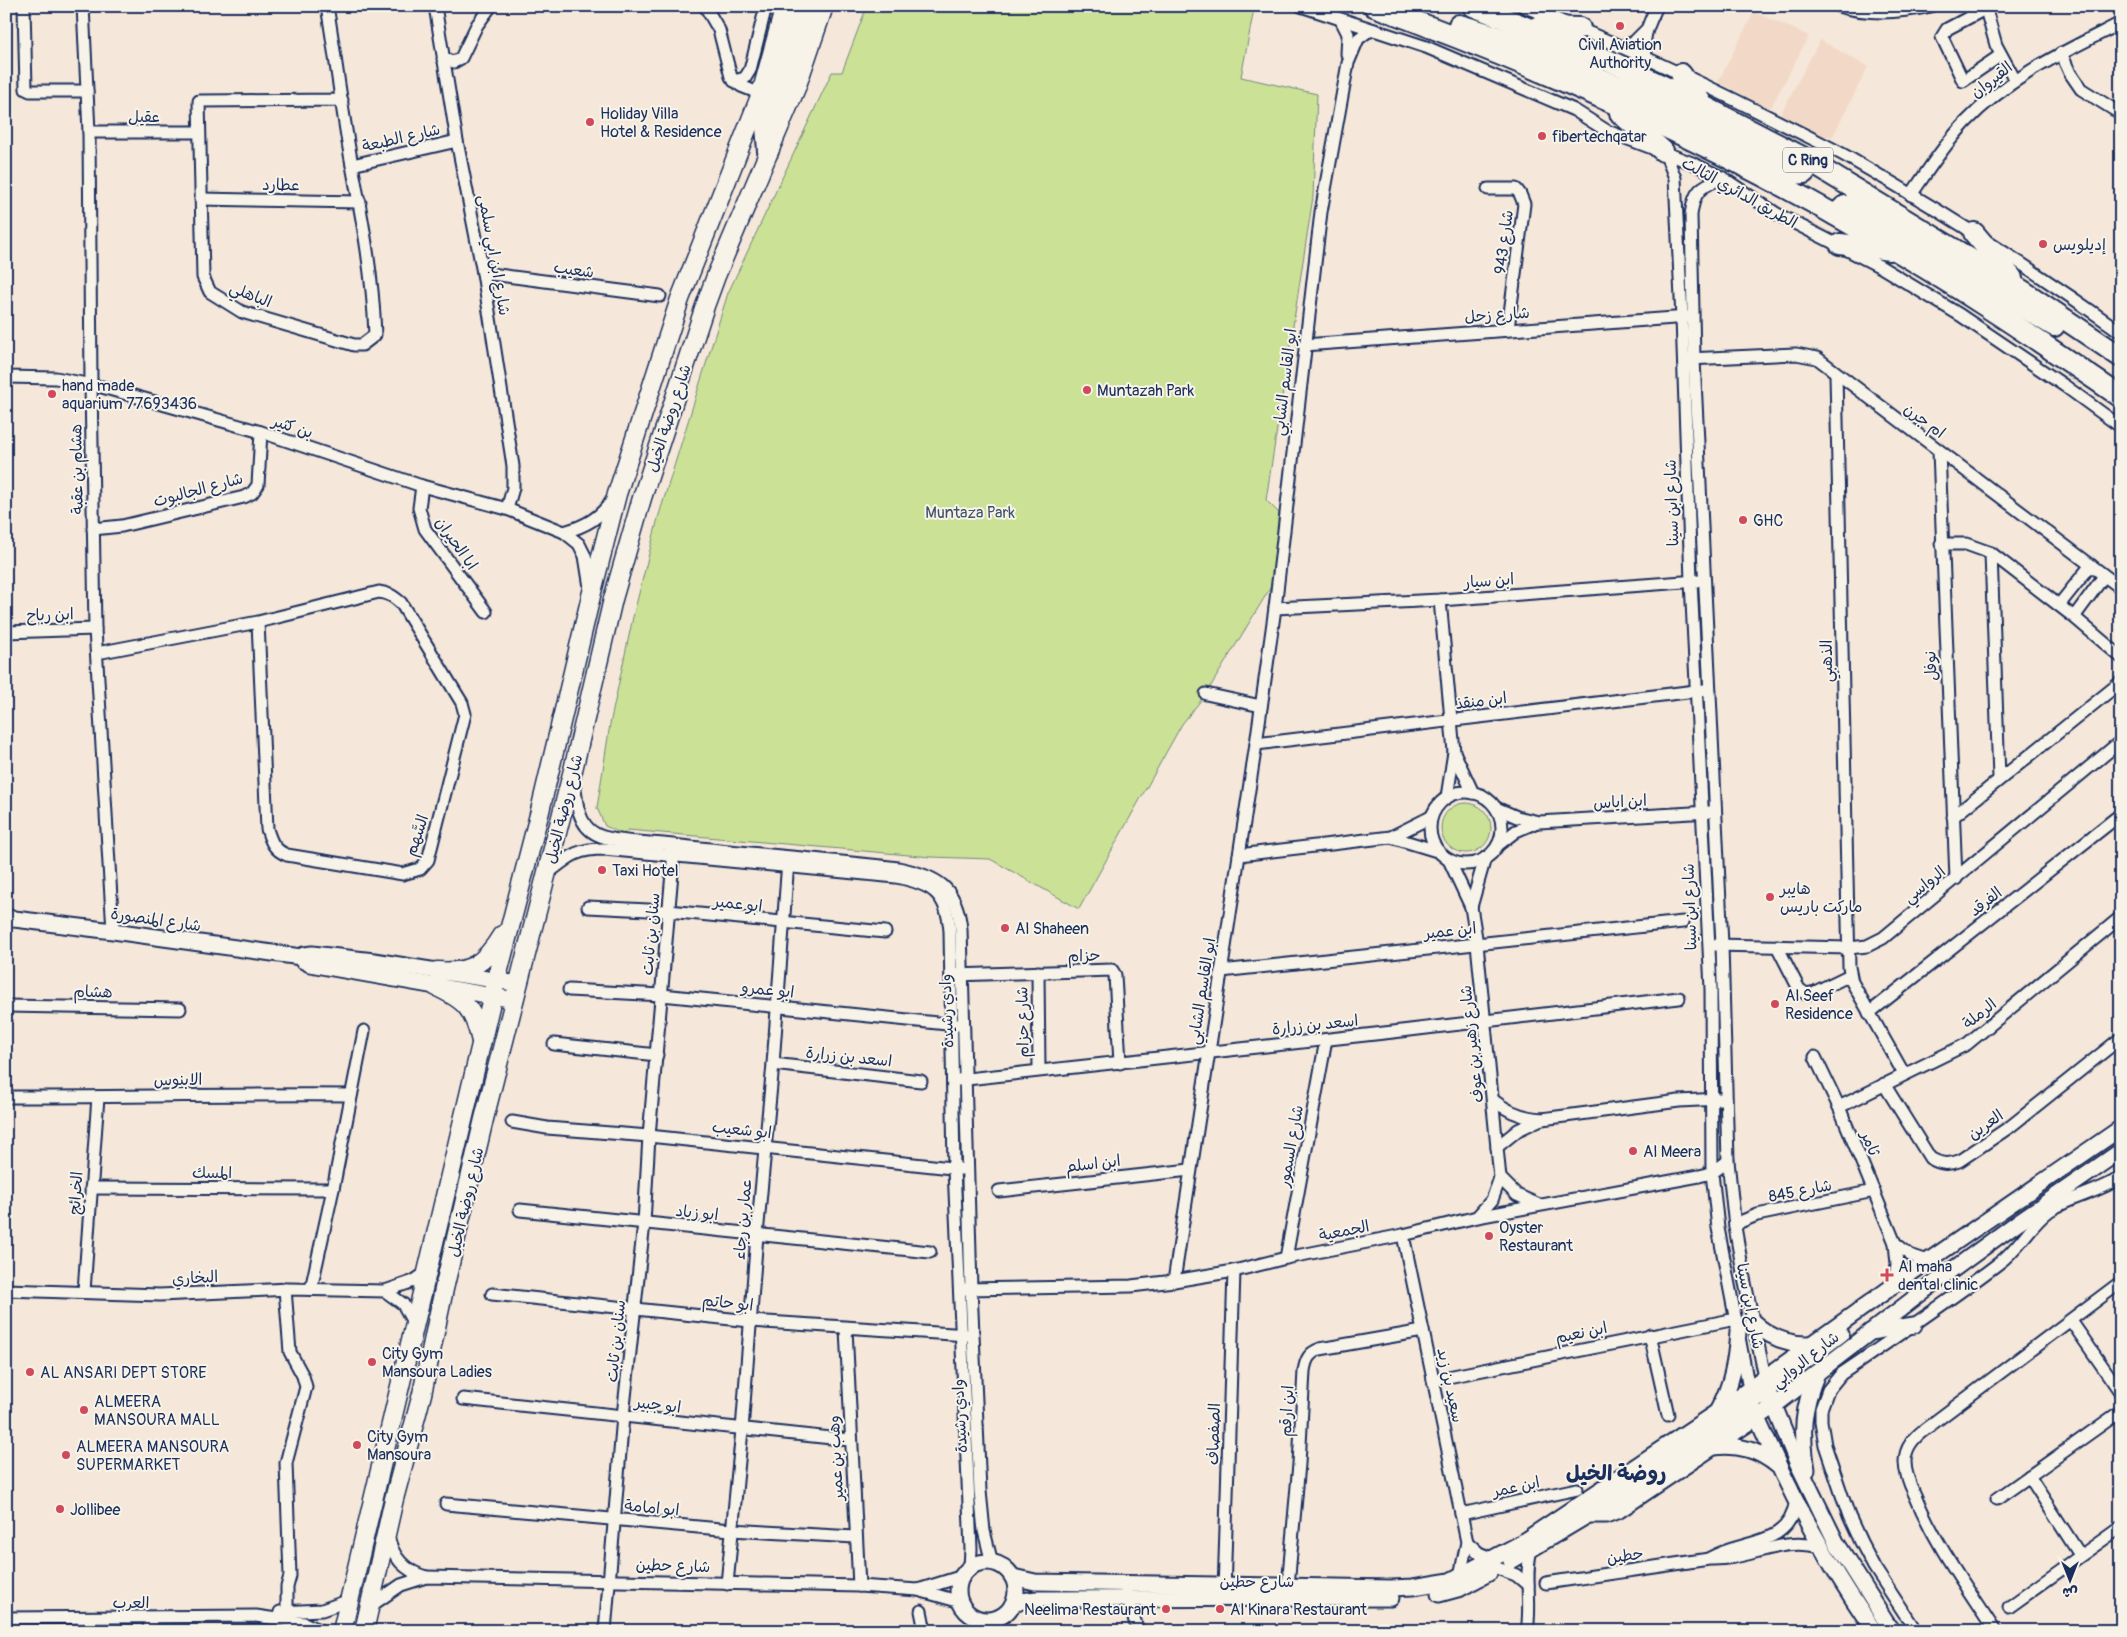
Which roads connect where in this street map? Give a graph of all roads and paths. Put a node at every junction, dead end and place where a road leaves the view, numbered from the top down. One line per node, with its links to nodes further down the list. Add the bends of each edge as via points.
1 (24, 6): 34 (street, via 26,88 30,91)
2 (83, 6): 34 (street, هشام بن عقبة)
3 (327, 6): 37 (street, الباهلي)
4 (435, 6): 28 (street, شارع ابن ابي سلمى)
5 (491, 6): 28 (street, via 460,58 454,62)
6 (705, 6): 33 (street, via 719,30)
7 (766, 6): 33 (street, via 750,70 744,78)
8 (785, 6): 35 (main road, شارع روضة الخيل)
9 (805, 6): 45 (highway, via 768,114)
10 (824, 6): 45 (main road, شارع روضة الخيل, via 796,88)
11 (1301, 6): 19 (street, الطريق الدائري الثالث)
12 (1376, 6): 36 (highway, الطريق الدائري الثالث / C Ring); 47 (highway, via 1472,28 1555,58 1690,119 1794,174 1804,173)
13 (1473, 6): 21 (highway, C Ring)
14 (1523, 6): 22 (street)
15 (1657, 6): 24 (street)
16 (1838, 6): 17 (street, via 1876,13)
17 (1931, 6)
18 (1985, 8): 27 (street); 27 (street, via 1947,30 1942,38 1963,80)
19 (1341, 20): 23 (street, الطريق الدائري الثالث); 30 (street, via 1348,34)
20 (2121, 23): 26 (street, القيروان)
21 (1525, 27): 22 (highway); 39 (highway, C Ring, via 1608,60)
22 (1580, 28): 25 (street)
23 (1374, 30): 30 (street, via 1358,39); 46 (street, الطريق الدائري الثالث, via 1435,50 1574,110 1608,131)
24 (1646, 30): 25 (street, via 1634,42); 29 (street, via 1644,45)
25 (1620, 47): 29 (street)
26 (2061, 53): 32 (street, القيروان); 40 (street, via 2075,82)
27 (2000, 54): 32 (street)
28 (444, 59): 44 (street, شارع ابن ابي سلمى)
29 (1647, 59): 31 (street)
30 (1348, 63): 64 (street, ابو القاسم الشابي, via 1321,212)
31 (1681, 74): 39 (highway); 51 (street, via 1850,158)
32 (2015, 80): 51 (street, القيروان, via 1966,122)
33 (734, 81): 35 (street)
34 (87, 91): 42 (street, هشام بن عقبة)
35 (762, 94): 75 (main road, شارع روضة الخيل, via 680,299)
36 (1601, 97): 46 (highway); 54 (highway, الطريق الدائري الثالث / C Ring, via 1720,153)
37 (342, 100): 43 (street, الباهلي, via 199,101); 48 (street, الباهلي)
38 (2121, 101): 40 (street)
39 (1706, 107): 47 (highway, C Ring)
40 (2109, 107): 41 (street)
41 (2121, 114)
42 (89, 132): 43 (street, عقيل); 69 (street, هشام بن عقبة)
43 (199, 132): 52 (street, الباهلي)
44 (457, 141): 48 (street, شارع الطبعة); 58 (street, شارع ابن ابي سلمى)
45 (768, 151): 106 (main road, شارع روضة الخيل, via 716,276 642,498 613,599)
46 (1663, 151): 49 (street, الطريق الدائري الثالث); 61 (street, شارع ابن سينا, via 1675,178)
47 (1812, 163): 59 (highway, C Ring)
48 (352, 165): 53 (street, الباهلي)
49 (1722, 178): 56 (street, الطريق الدائري الثالث, via 1777,214); 61 (street, شارع ابن سينا, via 1703,186 1693,201)
50 (1488, 190): 62 (street, شارع 943, via 1516,189 1524,204)
51 (1911, 195): 55 (street)
52 (201, 199): 53 (street, عطارد); 53 (street, الباهلي, via 203,277 210,292 242,312 354,345 369,342 375,335 371,269)
53 (360, 202)
54 (1835, 215): 57 (highway, الطريق الدائري الثالث / C Ring); 65 (highway, via 1845,206 1856,206 2047,322)
55 (1974, 233): 59 (highway); 63 (street)
56 (1840, 244): 57 (highway); 71 (street, الطريق الدائري الثالث, via 1960,315)
57 (1898, 251): 70 (highway, الطريق الدائري الثالث / C Ring, via 1994,310)
58 (483, 273): 60 (street, شعيب); 76 (street, شارع ابن ابي سلمى, via 514,475)
59 (2023, 291): 65 (highway, C Ring)
60 (660, 296)
61 (1687, 318): 62 (street, شارع زحل); 66 (street, شارع ابن سينا)
62 (1508, 329): 64 (street, شارع زحل)
63 (2121, 332)
64 (1304, 345): 89 (street, ابو القاسم الشابي)
65 (2119, 356)
66 (1688, 359): 67 (street, ام جرن, via 1796,354 1817,358); 83 (street, شارع ابن سينا); 84 (street, شارع ابن سينا)
67 (1836, 374): 73 (street, ام جرن); 142 (street, الذهبي)
68 (6, 376): 69 (street, بن كثير, via 56,378)
69 (91, 384): 72 (street, بن كثير); 77 (street, هشام بن عقبة)
70 (2121, 397)
71 (2121, 427)
72 (261, 432): 74 (street, بن كثير); 77 (street, شارع الجالبوت, via 259,480 252,492 244,497 122,526)
73 (1939, 451): 79 (street, نوفل); 81 (street, ام جرن)
74 (422, 486): 76 (street, بن كثير); 90 (street, ابا الحيران, via 419,508 425,529)
75 (617, 494): 78 (street, via 600,516); 86 (main road, شارع روضة الخيل)
76 (507, 509): 78 (street, بن كثير)
77 (93, 529): 93 (street, هشام بن عقبة)
78 (564, 532): 86 (street, بن كثير, via 579,544 585,556)
79 (1941, 544): 80 (street, via 1966,544); 115 (street, نوفل)
80 (1991, 553): 88 (street); 107 (street)
81 (2091, 565): 82 (street, ام جرن); 88 (street)
82 (2104, 576): 85 (street, ام جرن); 91 (street)
83 (1705, 580): 84 (street, ابن سيار); 99 (street, شارع ابن سينا)
84 (1691, 581): 87 (street, ابن سيار); 98 (street, شارع ابن سينا)
85 (2121, 588)
86 (591, 596): 131 (main road, شارع روضة الخيل)
87 (1440, 600): 89 (street, ابن سيار); 102 (street)
88 (2059, 605): 91 (street)
89 (1275, 608): 101 (street, ابو القاسم الشابي)
90 (486, 612)
91 (2074, 617): 96 (street)
92 (258, 622): 92 (street, السَّهم, via 267,829 271,842 287,855 403,874 420,869 428,860 465,714 462,703 400,602 387,593 379,592); 95 (street, السَّهم)
93 (96, 629): 94 (street, ابن رباح); 95 (street, هشام بن عقبة)
94 (6, 632)
95 (97, 653): 136 (street, هشام بن عقبة)
96 (2121, 656)
97 (2121, 682): 107 (street)
98 (1698, 690): 99 (street, ابن منقذ); 102 (street, ابن منقذ); 111 (street, شارع ابن سينا)
99 (1710, 690): 112 (street, شارع ابن سينا)
100 (1206, 694): 101 (street)
101 (1261, 706): 104 (street, ابو القاسم الشابي)
102 (1450, 720): 104 (street, ابن منقذ); 105 (street)
103 (2121, 742): 127 (street, الرواسي)
104 (1256, 744): 121 (street, ابو القاسم الشابي)
105 (1454, 752): 108 (street); 109 (street)
106 (573, 770): 119 (street, وادي رشيدة, via 581,817 595,834); 126 (main road, شارع روضة الخيل)
107 (2000, 778): 115 (street)
108 (1473, 793): 109 (street, via 1462,792); 110 (street)
109 (1447, 797): 114 (street)
110 (1496, 808): 116 (street, ابن اياس); 118 (street, via 1502,830)
111 (1702, 812): 112 (street, ابن اياس); 116 (street, ابن اياس); 139 (street, شارع ابن سينا)
112 (1716, 812): 140 (street, شارع ابن سينا)
113 (2121, 814): 157 (street, الفرقد)
114 (1432, 817): 117 (street); 120 (street, via 1430,832)
115 (1953, 817): 127 (street, نوفل)
116 (1539, 822): 118 (street, ابن اياس, via 1516,831)
117 (1391, 837): 120 (street); 121 (street)
118 (1497, 846): 123 (street)
119 (674, 851): 122 (street, وادي رشيدة); 125 (street, وادي رشيدة); 126 (street, وادي رشيدة, via 582,850); 130 (street, سنان بن ثابت)
120 (1437, 851): 124 (street)
121 (1239, 855): 143 (street, ابو القاسم الشابي)
122 (788, 856): 125 (street, عمار بن رجاء); 145 (street, وادي رشيدة, via 898,868 941,883 951,894 960,915)
123 (1485, 858): 124 (street, via 1469,864); 129 (street, شارع زهير بن عوف)
124 (1449, 860): 129 (street, شارع زهير بن عوف)
125 (788, 868): 135 (street, عمار بن رجاء); 146 (street, وادي رشيدة, via 896,877 929,886 945,904 949,916)
126 (548, 873): 151 (main road, شارع روضة الخيل)
127 (1956, 879): 142 (street, الرواسي, via 1883,938 1868,946)
128 (588, 907): 130 (street, ابو عمير)
129 (1472, 907): 138 (street, شارع زهير بن عوف)
130 (668, 912): 135 (street, ابو عمير); 152 (street, سنان بن ثابت)
131 (512, 917): 148 (main road, via 492,951 479,964); 149 (main road, شارع روضة الخيل)
132 (2121, 917): 172 (street, الرملة, via 1966,1044)
133 (6, 918): 136 (street, شارع المنصورة)
134 (1682, 922): 138 (street, ابن عمير)
135 (783, 924): 137 (street, ابو عمير); 155 (street, عمار بن رجاء)
136 (113, 931): 148 (street, شارع المنصورة, via 301,957 310,964)
137 (885, 932)
138 (1477, 944): 143 (street, ابن عمير); 158 (street, شارع زهير بن عوف)
139 (1707, 944): 140 (street, الرواسي); 181 (street, شارع ابن سينا, via 1711,989)
140 (1722, 945): 141 (street, الرواسي); 180 (street, شارع ابن سينا)
141 (1777, 946): 142 (street, الرواسي); 147 (street, via 1799,989 1806,994)
142 (1849, 948): 147 (street)
143 (1221, 971): 166 (street, ابو القاسم الشابي)
144 (1038, 972): 145 (street, حزام); 169 (street, حزام, via 1109,970 1114,973); 171 (street, شارع حزام)
145 (963, 974): 146 (street, حزام); 160 (street, وادي رشيدة)
146 (951, 975): 159 (street, وادي رشيدة)
147 (1850, 975): 157 (street)
148 (436, 979): 149 (street, شارع المنصورة); 163 (main road, via 469,1008)
149 (494, 989): 151 (street, شارع المنصورة); 163 (main road, شارع روضة الخيل)
150 (569, 990): 152 (street, ابو عمرو)
151 (517, 992): 266 (main road, شارع روضة الخيل)
152 (662, 995): 155 (street, ابو عمرو); 167 (street, سنان بن ثابت)
153 (1679, 998): 158 (street, اسعد بن زرارة)
154 (6, 1006): 156 (street, هشام)
155 (777, 1007): 159 (street, ابو عمرو); 170 (street, عمار بن رجاء)
156 (180, 1009)
157 (1869, 1013): 172 (street)
158 (1485, 1020): 164 (street, اسعد بن زرارة); 182 (street, شارع زهير بن عوف)
159 (952, 1024): 160 (street, ابو عمرو); 174 (street, وادي رشيدة)
160 (964, 1025): 175 (street, وادي رشيدة)
161 (364, 1031): 177 (street)
162 (2121, 1038): 176 (street, العرين, via 2010,1126 1952,1164 1930,1158)
163 (481, 1040): 214 (main road, شارع روضة الخيل)
164 (1326, 1040): 166 (street, اسعد بن زرارة); 211 (street, شارع السمور)
165 (554, 1044): 167 (street)
166 (1208, 1053): 169 (street, اسعد بن زرارة); 194 (street, ابو القاسم الشابي)
167 (657, 1055): 187 (street, سنان بن ثابت)
168 (1815, 1057): 183 (street, ثامر)
169 (1120, 1063): 171 (street, اسعد بن زرارة)
170 (773, 1064): 173 (street, اسعد بن زرارة); 189 (street, عمار بن رجاء)
171 (1039, 1070): 175 (street, اسعد بن زرارة)
172 (1904, 1074): 176 (street, الرملة)
173 (921, 1080)
174 (954, 1080): 175 (street, اسعد بن زرارة); 192 (street, وادي رشيدة)
175 (966, 1080): 193 (street, وادي رشيدة)
176 (1884, 1084): 183 (street, الرملة)
177 (351, 1095): 179 (street, الابنوس); 199 (street)
178 (6, 1097): 179 (street, الابنوس)
179 (98, 1097): 198 (street, الخرائج)
180 (1726, 1098): 181 (street); 191 (street, شارع ابن سينا)
181 (1712, 1099): 184 (street); 195 (street, شارع ابن سينا)
182 (1493, 1100): 184 (street, via 1511,1112); 188 (street, شارع زهير بن عوف)
183 (1839, 1107): 201 (street, ثامر)
184 (1542, 1119): 188 (street, via 1518,1130)
185 (512, 1122): 187 (street, ابو شعيب)
186 (2121, 1128): 212 (street, شارع الروابي)
187 (649, 1136): 189 (street, ابو شعيب); 205 (street, سنان بن ثابت)
188 (1497, 1147): 196 (street, شارع زهير بن عوف)
189 (765, 1148): 192 (street, ابو شعيب); 207 (street, عمار بن رجاء)
190 (2121, 1151): 236 (street, شارع الروابي)
191 (1728, 1161): 195 (street, الجمعية); 206 (street, شارع ابن سينا)
192 (954, 1169): 193 (street, ابو شعيب); 218 (street, وادي رشيدة)
193 (968, 1170): 221 (street, وادي رشيدة)
194 (1190, 1170): 200 (street, ابن اسلم); 215 (street, ابو القاسم الشابي)
195 (1712, 1173): 202 (street, الجمعية); 233 (street, شارع ابن سينا, via 1718,1228)
196 (1500, 1178): 202 (street, via 1517,1195); 204 (street, شارع زهير بن عوف, via 1492,1200)
197 (2119, 1180): 232 (street, شارع الروابي, via 2047,1213 2000,1262)
198 (91, 1188): 199 (street, المسك); 223 (street, الخرائج)
199 (333, 1189): 220 (street)
200 (999, 1191)
201 (1874, 1191): 206 (street, شارع 845, via 1757,1215); 209 (street, ثامر)
202 (1539, 1204): 204 (street, الجمعية)
203 (520, 1210): 205 (street, ابو زياد)
204 (1477, 1217): 208 (street, الجمعية)
205 (644, 1223): 207 (street, ابو زياد); 227 (street, سنان بن ثابت)
206 (1735, 1227): 230 (street, شارع ابن سينا)
207 (757, 1235): 210 (street, ابو زياد); 228 (street, عمار بن رجاء)
208 (1403, 1235): 211 (street, الجمعية); 235 (street, سعيد بن زيد)
209 (1895, 1243): 212 (street, via 1910,1255); 217 (street, ثامر)
210 (930, 1252)
211 (1286, 1258): 213 (street, الجمعية)
212 (1928, 1261): 217 (street, شارع الروابي)
213 (1234, 1271): 215 (street, الجمعية); 288 (street, الصفصاف)
214 (426, 1272): 224 (street, البخاري, via 414,1281); 231 (main road, شارع روضة الخيل)
215 (1174, 1281): 221 (street, الجمعية, via 1131,1286)
216 (2121, 1282): 229 (street)
217 (1894, 1286): 226 (street, شارع الروابي)
218 (959, 1288): 221 (street, الجمعية); 237 (street, وادي رشيدة)
219 (287, 1289): 220 (street, البخاري); 223 (street, البخاري, via 160,1295); 295 (street, via 290,1352 306,1387 286,1464 292,1586)
220 (311, 1289): 224 (street, البخاري)
221 (971, 1289): 238 (street, وادي رشيدة)
222 (6, 1290): 223 (street, البخاري)
223 (84, 1291)
224 (385, 1291): 231 (street, via 403,1304)
225 (492, 1294): 227 (street, ابو حاتم)
226 (1872, 1302): 240 (street, شارع الروابي); 243 (street, via 1834,1340)
227 (636, 1308): 228 (street, ابو حاتم); 251 (street, سنان بن ثابت)
228 (750, 1321): 234 (street, ابو حاتم); 252 (street, عمار بن رجاء)
229 (2071, 1321): 244 (street); 313 (street, via 1914,1438 1907,1449 1907,1474 1924,1517)
230 (1753, 1322): 240 (street, via 1784,1342); 243 (street, شارع ابن سينا)
231 (414, 1324): 289 (main road, شارع روضة الخيل)
232 (1914, 1325): 236 (street); 312 (street, شارع الروابي, via 1841,1374 1828,1390 1821,1409 1824,1439 1854,1529 1874,1567)
233 (1737, 1326): 239 (street, ابن نعيم); 246 (street, شارع ابن سينا); 249 (street, via 1735,1366)
234 (846, 1329): 237 (street, ابو حاتم); 253 (street, وهب بن عمير)
235 (1423, 1331): 242 (street, سعيد بن زيد); 285 (street, ابن ارقم, via 1320,1349 1308,1356 1304,1371 1300,1464)
236 (1868, 1332): 241 (street, شارع الروابي)
237 (961, 1335): 238 (street, ابو حاتم); 276 (street, وادي رشيدة, via 970,1514)
238 (973, 1335): 274 (street, وادي رشيدة, via 982,1512)
239 (1650, 1335): 242 (street, ابن نعيم); 250 (street)
240 (1811, 1344): 243 (street, شارع الروابي)
241 (1817, 1372): 247 (street, شارع الروابي); 257 (street, via 1802,1424)
242 (1433, 1380): 262 (street, سعيد بن زيد)
243 (1767, 1383): 246 (street, شارع الروابي); 246 (street, via 1760,1402); 247 (street, شارع ابن سينا)
244 (2121, 1393)
245 (463, 1399): 251 (street, ابو جبير)
246 (1753, 1404): 247 (street, شارع الروابي); 249 (street); 254 (street, شارع الروابي); 255 (street, شارع ابن سينا); 263 (street)
247 (1774, 1406): 257 (street, شارع ابن سينا)
248 (2121, 1411): 256 (street)
249 (1717, 1412): 275 (street, شارع الروابي)
250 (1668, 1414)
251 (623, 1416): 252 (street, ابو جبير); 264 (street, سنان بن ثابت)
252 (742, 1430): 253 (street, ابو جبير); 267 (street, عمار بن رجاء)
253 (850, 1440): 268 (street, وهب بن عمير)
254 (1712, 1447): 255 (street, via 1746,1447); 263 (street, شارع الروابي, via 1619,1510 1606,1515)
255 (1780, 1466): 260 (street, شارع ابن سينا)
256 (2029, 1476): 259 (street); 272 (street)
257 (1810, 1489): 311 (street, شارع ابن سينا, via 1836,1542)
258 (1577, 1490): 262 (street, ابن عمر)
259 (1997, 1499)
260 (1796, 1501): 270 (street, شارع ابن سينا); 273 (street, حطين, via 1791,1519 1780,1533)
261 (446, 1504): 264 (street, ابو امامة)
262 (1461, 1514): 269 (street, سعيد بن زيد)
263 (1588, 1515): 271 (street, شارع الروابي)
264 (614, 1520): 267 (street, ابو امامة); 280 (street, سنان بن ثابت)
265 (2121, 1527): 272 (street)
266 (388, 1530): 278 (street, شارع حطين, via 393,1552 399,1561 416,1574); 291 (main road, شارع روضة الخيل)
267 (732, 1530): 268 (street, ابو امامة); 282 (street, عمار بن رجاء)
268 (855, 1537): 284 (street, وهب بن عمير)
269 (1467, 1542): 275 (street); 277 (street, سعيد بن زيد)
270 (1820, 1547): 273 (street, حطين, via 1792,1543 1736,1557); 310 (street, شارع ابن سينا)
271 (1531, 1549): 275 (street, شارع الروابي); 283 (street)
272 (2080, 1555): 292 (street)
273 (1709, 1558): 281 (street, حطين)
274 (992, 1562): 276 (street, via 980,1563); 279 (street, via 1002,1566)
275 (1495, 1564): 277 (street, شارع الروابي); 283 (street); 288 (street, شارع حطين, via 1461,1588 1408,1598)
276 (967, 1572): 286 (street, شارع حطين); 290 (street, via 958,1591)
277 (1460, 1576): 285 (street, شارع حطين, via 1413,1587)
278 (426, 1577): 280 (street, شارع حطين); 291 (street, شارع حطين, via 401,1585)
279 (1012, 1577): 287 (street, شارع حطين); 293 (street, via 1016,1588)
280 (610, 1581): 282 (street, شارع حطين); 304 (street, سنان بن ثابت)
281 (1546, 1583)
282 (727, 1584): 284 (street, شارع حطين)
283 (1528, 1585): 309 (street)
284 (859, 1586): 286 (street, شارع حطين)
285 (1288, 1586): 288 (street, شارع حطين)
286 (918, 1590): 290 (street, شارع حطين)
287 (1126, 1591): 288 (street, شارع حطين); 293 (street, شارع حطين, via 1022,1601); 308 (street)
288 (1224, 1592)
289 (350, 1600): 295 (street, العرب, via 331,1608); 302 (main road, شارع روضة الخيل)
290 (961, 1602): 296 (street)
291 (370, 1607): 303 (main road, شارع روضة الخيل)
292 (2010, 1607)
293 (1009, 1609): 296 (street, via 994,1619); 307 (street)
294 (921, 1611): 305 (street)
295 (290, 1612): 297 (street, العرب)
296 (972, 1615): 306 (street)
297 (256, 1616): 299 (street, العرب); 301 (street, العرب, via 304,1623)
298 (6, 1618): 299 (street, العرب)
299 (152, 1618): 300 (street)
300 (148, 1631)
301 (322, 1631)
302 (342, 1631)
303 (364, 1631)
304 (606, 1631)
305 (925, 1631)
306 (976, 1631)
307 (1000, 1631)
308 (1138, 1631)
309 (1528, 1631)
310 (1874, 1631)
311 (1892, 1631)
312 (1916, 1631)
313 (1995, 1631)

